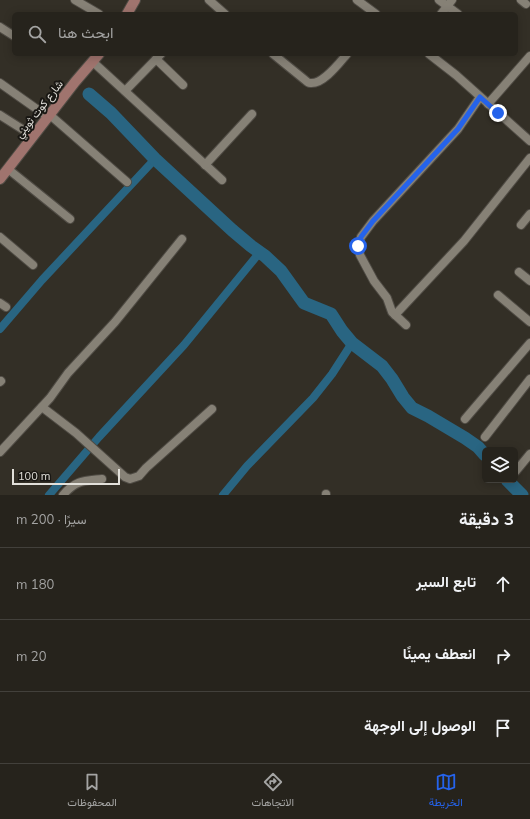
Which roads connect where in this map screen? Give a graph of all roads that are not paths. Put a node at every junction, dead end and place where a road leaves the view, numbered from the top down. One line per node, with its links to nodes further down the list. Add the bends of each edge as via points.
1 (75, 0): 7 (street)
2 (135, 0): 8 (main road)
3 (209, 0): 9 (street)
4 (357, 0): 10 (street)
5 (439, 0): 6 (street)
6 (450, 3): 11 (street); 12 (street)
7 (96, 12)
8 (128, 12)
9 (223, 12)
10 (373, 12)
11 (443, 12)
12 (457, 12)
13 (0, 27): 14 (street)
14 (12, 35)
15 (275, 56): 16 (street, via 310,83 323,79)
16 (345, 56)
17 (432, 56): 24 (street)
18 (530, 56): 25 (street)
19 (158, 57): 22 (street); 23 (street)
20 (96, 58): 23 (street); 28 (main road, شارع كوت ثويني)
21 (0, 84): 28 (street)
22 (183, 85)
23 (126, 91): 32 (street)
24 (480, 97): 25 (street); 46 (street, via 458,129 361,237 358,246 360,255)
25 (488, 104): 30 (street)
26 (252, 114): 32 (street)
27 (0, 115): 29 (street)
28 (49, 116): 29 (main road, شارع كوت ثويني); 36 (street)
29 (33, 136): 33 (main road, شارع كوت ثويني)
30 (530, 141)
31 (530, 158): 46 (street, via 464,241)
32 (205, 165): 35 (street)
33 (8, 169): 34 (main road, شارع كوت ثويني); 38 (street)
34 (0, 180)
35 (222, 180)
36 (127, 182)
37 (530, 214): 39 (street)
38 (70, 219)
39 (521, 225)
40 (0, 237): 42 (street)
41 (182, 239): 51 (street, via 116,322 68,374)
42 (33, 264)
43 (518, 272): 44 (street)
44 (530, 281)
45 (498, 295): 47 (street)
46 (395, 315): 48 (street)
47 (530, 322)
48 (406, 326)
49 (530, 343): 53 (street)
50 (530, 379): 54 (street)
51 (42, 407): 52 (street, via 130,479 139,476); 55 (street)
52 (212, 409)
53 (465, 419)
54 (486, 437)
55 (0, 452)
56 (530, 454): 57 (street)
57 (518, 469)
58 (102, 479): 59 (street, via 76,483)
59 (63, 495)

